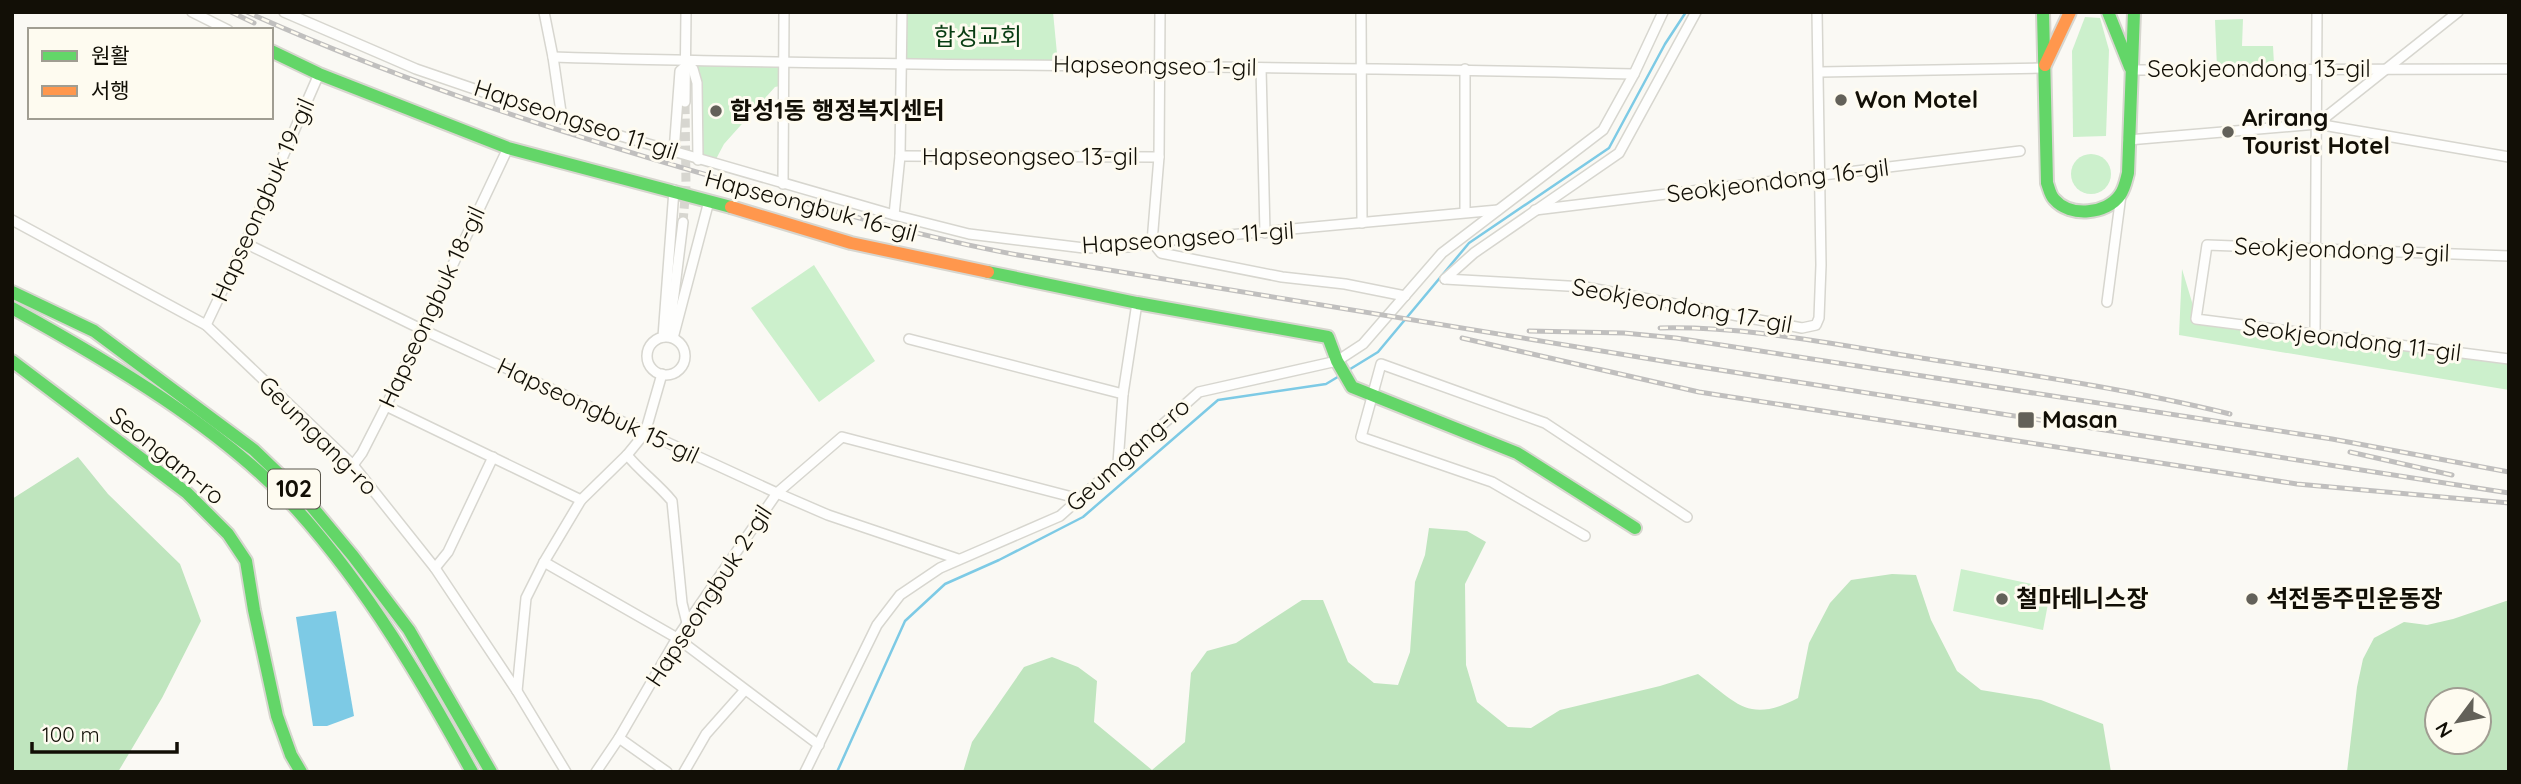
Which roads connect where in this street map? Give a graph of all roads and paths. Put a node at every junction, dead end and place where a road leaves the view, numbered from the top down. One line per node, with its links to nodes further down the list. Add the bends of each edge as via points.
1 (192, 12): 18 (street)
2 (284, 12): 37 (street, Hapseongseo 11-gil, via 415,69)
3 (544, 12): 20 (street)
4 (686, 12): 22 (street)
5 (784, 12): 21 (street)
6 (902, 12): 23 (street)
7 (1160, 12): 24 (street)
8 (1361, 12): 28 (street)
9 (1663, 12): 35 (street, Geumgang-ro)
10 (1696, 12): 53 (street, via 1619,153)
11 (1817, 12): 33 (street, Seokjeondong 17-gil)
12 (2043, 12): 26 (main road)
13 (2070, 12): 26 (main road)
14 (2108, 12): 32 (main road)
15 (2134, 12): 32 (main road)
16 (2317, 12): 30 (street)
17 (2458, 12): 27 (street, Seokjeondong 13-gil)
18 (224, 28)
19 (273, 52): 34 (main road, Hapseongbuk 16-gil)
20 (554, 57): 22 (street, Hapseongseo 1-gil); 37 (street)
21 (785, 62): 22 (street, Hapseongseo 1-gil); 23 (street, Hapseongseo 1-gil); 48 (street)
22 (686, 63): 36 (street); 42 (street, via 680,71); 46 (street, via 697,83)
23 (902, 63): 24 (street, Hapseongseo 1-gil); 43 (street)
24 (1159, 65): 25 (street, Hapseongseo 1-gil); 44 (street)
25 (1261, 68): 28 (street, Hapseongseo 1-gil); 59 (street)
26 (2043, 68): 33 (street); 50 (main road, via 2047,183 2055,200 2073,210 2095,212)
27 (2387, 68): 30 (street, Seokjeondong 13-gil); 31 (street, Seokjeondong 13-gil); 38 (street, Seokjeondong 13-gil)
28 (1363, 69): 29 (street, Hapseongseo 1-gil); 58 (street)
29 (1465, 69): 35 (street, Hapseongseo 1-gil); 54 (street)
30 (2317, 69): 32 (street, Seokjeondong 13-gil); 38 (street)
31 (2509, 69)
32 (2132, 70): 39 (main road)
33 (1820, 72): 47 (street, Seokjeondong 17-gil)
34 (319, 74): 40 (main road, Hapseongbuk 16-gil); 61 (street, Hapseongbuk 19-gil)
35 (1634, 74): 52 (street, Geumgang-ro, via 1603,130)
36 (685, 102)
37 (562, 119): 42 (street, Hapseongseo 11-gil)
38 (2317, 124): 39 (street); 45 (street); 62 (street)
39 (2128, 140): 50 (main road, via 2128,173)
40 (508, 148): 49 (main road, Hapseongbuk 16-gil); 71 (street, Hapseongbuk 18-gil)
41 (2020, 151): 47 (street, Seokjeondong 16-gil)
42 (674, 152): 46 (street, Hapseongseo 11-gil)
43 (900, 156): 44 (street, Hapseongseo 13-gil); 55 (street)
44 (1159, 157): 60 (street)
45 (2509, 157)
46 (698, 159): 48 (street, Hapseongseo 11-gil)
47 (1821, 176): 53 (street, Seokjeondong 16-gil); 53 (street, Seokjeondong 17-gil, via 1819,318 1816,326 1802,328 1586,287 1445,279)
48 (783, 184): 55 (street, Hapseongseo 11-gil)
49 (674, 190): 51 (main road, Hapseongbuk 16-gil); 73 (street)
50 (2121, 195): 66 (street)
51 (709, 201): 67 (main road, Hapseongbuk 16-gil, via 850,243); 73 (street)
52 (1498, 210): 54 (street, Hapseongseo 11-gil); 65 (street, Geumgang-ro, via 1441,253)
53 (1535, 210)
54 (1465, 211): 58 (street, Hapseongseo 11-gil)
55 (894, 215): 60 (street, Hapseongseo 11-gil, via 969,234 1084,248)
56 (12, 220): 70 (street, Geumgang-ro)
57 (683, 222): 73 (street)
58 (1362, 223): 59 (street, Hapseongseo 11-gil)
59 (1265, 233): 60 (street, Hapseongseo 11-gil)
60 (1152, 242): 65 (street, via 1161,253)
61 (246, 243): 70 (street, Hapseongbuk 19-gil); 71 (street, Hapseongbuk 15-gil)
62 (2315, 249): 63 (street, Seokjeondong 9-gil); 69 (street, Seokjeondong 9-gil, via 2207,246); 72 (street)
63 (2509, 256)
64 (12, 292): 104 (main road, 102, via 94,331 254,450 308,502 409,630)
65 (1405, 296): 77 (street, Geumgang-ro, via 1363,344)
66 (2107, 302)
67 (1137, 303): 77 (main road, Hapseongbuk 16-gil, via 1328,337); 79 (street)
68 (12, 308): 103 (main road, 102, via 95,353 175,406 297,510 378,615)
69 (2196, 319): 72 (street, Seokjeondong 11-gil)
70 (206, 325): 86 (street, Geumgang-ro)
71 (421, 329): 81 (street, Hapseongbuk 18-gil); 82 (street, Hapseongbuk 15-gil)
72 (2315, 336): 75 (street, Seokjeondong 11-gil)
73 (668, 337): 78 (street, via 650,345 647,358 653,370); 78 (street, via 682,345 684,362 677,372)
74 (909, 339): 79 (street)
75 (2509, 359)
76 (12, 361): 102 (main road, Seongam-ro, via 187,493 228,534 246,561 277,716)
77 (1338, 363): 80 (main road, via 1352,387); 85 (street, Geumgang-ro, via 1199,392)
78 (662, 374): 82 (street)
79 (1123, 394): 85 (street)
80 (1372, 395): 90 (street, via 1381,364 1545,423); 91 (main road, via 1517,453); 92 (street, via 1361,438 1492,482)
81 (386, 406): 84 (street); 86 (street, Hapseongbuk 18-gil)
82 (645, 433): 83 (street); 87 (street, Hapseongbuk 15-gil)
83 (627, 454): 89 (street); 96 (street, via 673,501)
84 (493, 457): 89 (street); 95 (street, via 448,552)
85 (1118, 463): 88 (street, Geumgang-ro)
86 (353, 465): 95 (street, Geumgang-ro)
87 (777, 493): 88 (street, Hapseongbuk 2-gil, via 842,437); 93 (street, Hapseongbuk 15-gil); 96 (street, Hapseongbuk 2-gil)
88 (1080, 499): 93 (street, Geumgang-ro, via 1060,516)
89 (581, 500): 94 (street)
90 (1686, 517)
91 (1635, 528)
92 (1585, 536)
93 (958, 559): 101 (street, Geumgang-ro, via 900,595 877,625)
94 (544, 562): 97 (street); 99 (street, via 526,598)
95 (435, 568): 99 (street, Geumgang-ro)
96 (687, 622): 97 (street, Hapseongbuk 2-gil)
97 (677, 638): 98 (street); 100 (street, Hapseongbuk 2-gil)
98 (745, 690): 101 (street); 108 (street, via 706,734)
99 (517, 691): 105 (street, Geumgang-ro)
100 (619, 738): 106 (street, Hapseongbuk 2-gil); 107 (street)
101 (819, 745): 109 (street, Geumgang-ro)
102 (301, 772)
103 (472, 772)
104 (491, 772)
105 (566, 772)
106 (597, 772)
107 (667, 772)
108 (684, 772)
109 (806, 772)

